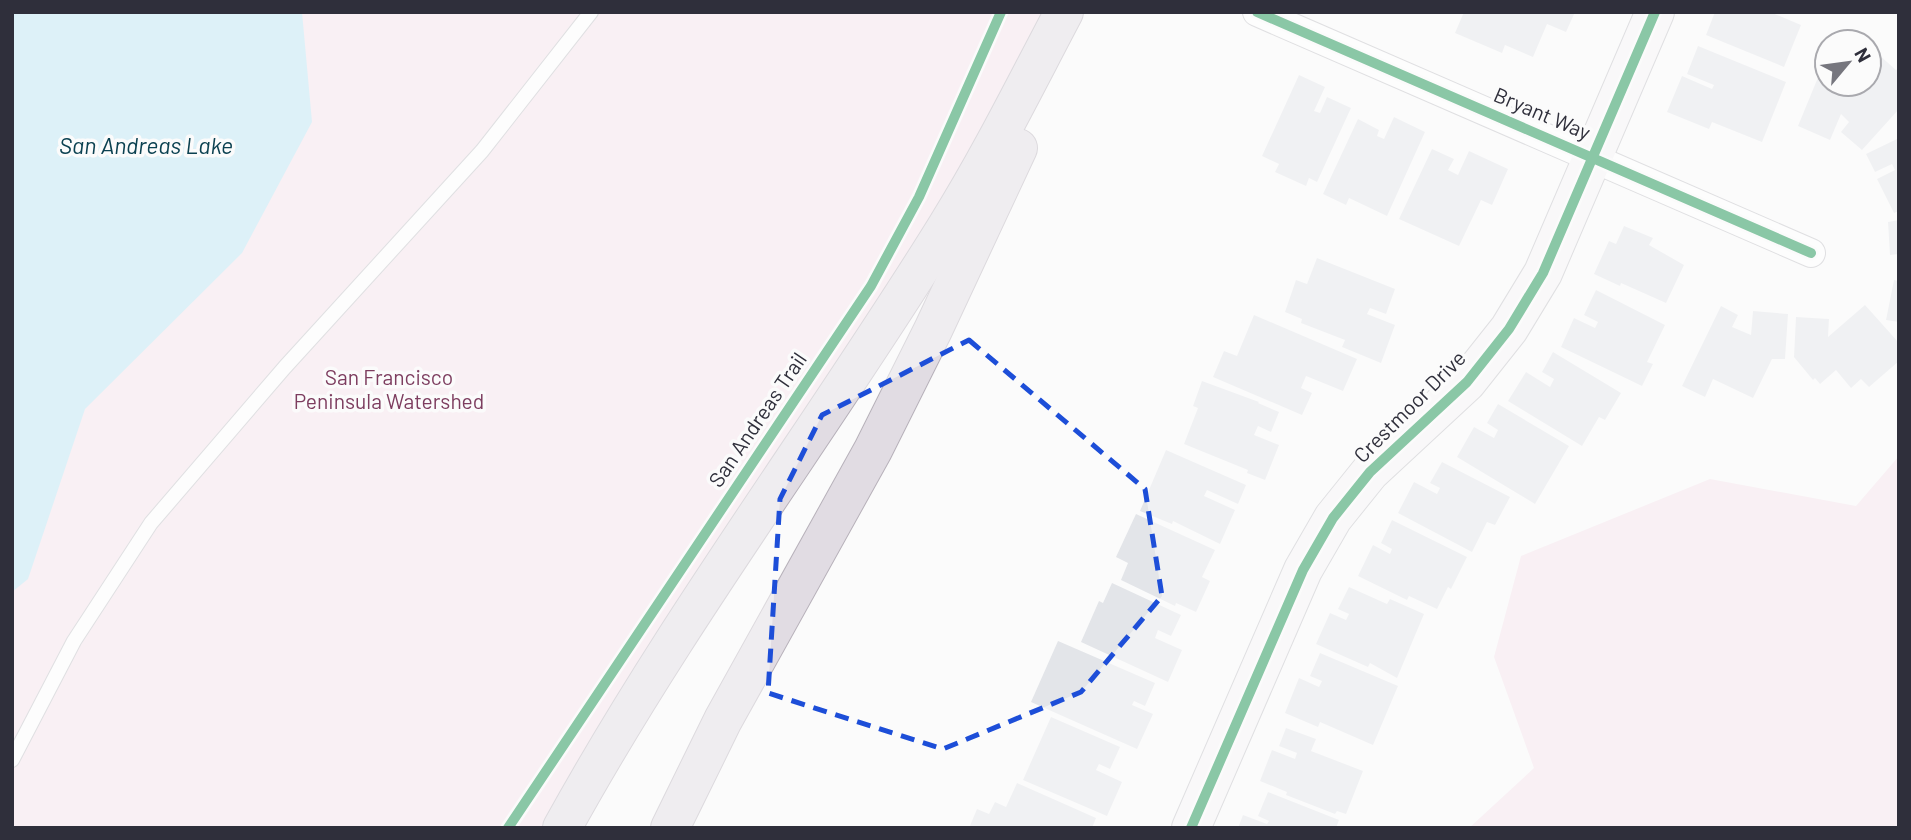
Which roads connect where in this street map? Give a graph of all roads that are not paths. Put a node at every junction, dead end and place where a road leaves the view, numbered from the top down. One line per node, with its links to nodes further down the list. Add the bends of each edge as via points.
1 (591, 12): 8 (lane, via 482,151 285,367 151,523 74,641)
2 (1064, 12): 9 (highway, via 949,223 642,692)
3 (1070, 12): 10 (highway, via 1018,147 928,341 840,512 723,720)
4 (1257, 12): 6 (street, Bryant Way)
5 (1655, 12): 6 (street, Crestmoor Drive)
6 (1592, 157): 7 (street, Bryant Way); 11 (street, Crestmoor Drive, via 1543,273 1509,329 1467,382 1370,472 1333,518 1303,570)
7 (1811, 253)
8 (12, 760)
9 (562, 828)
10 (670, 828)
11 (1191, 828)

